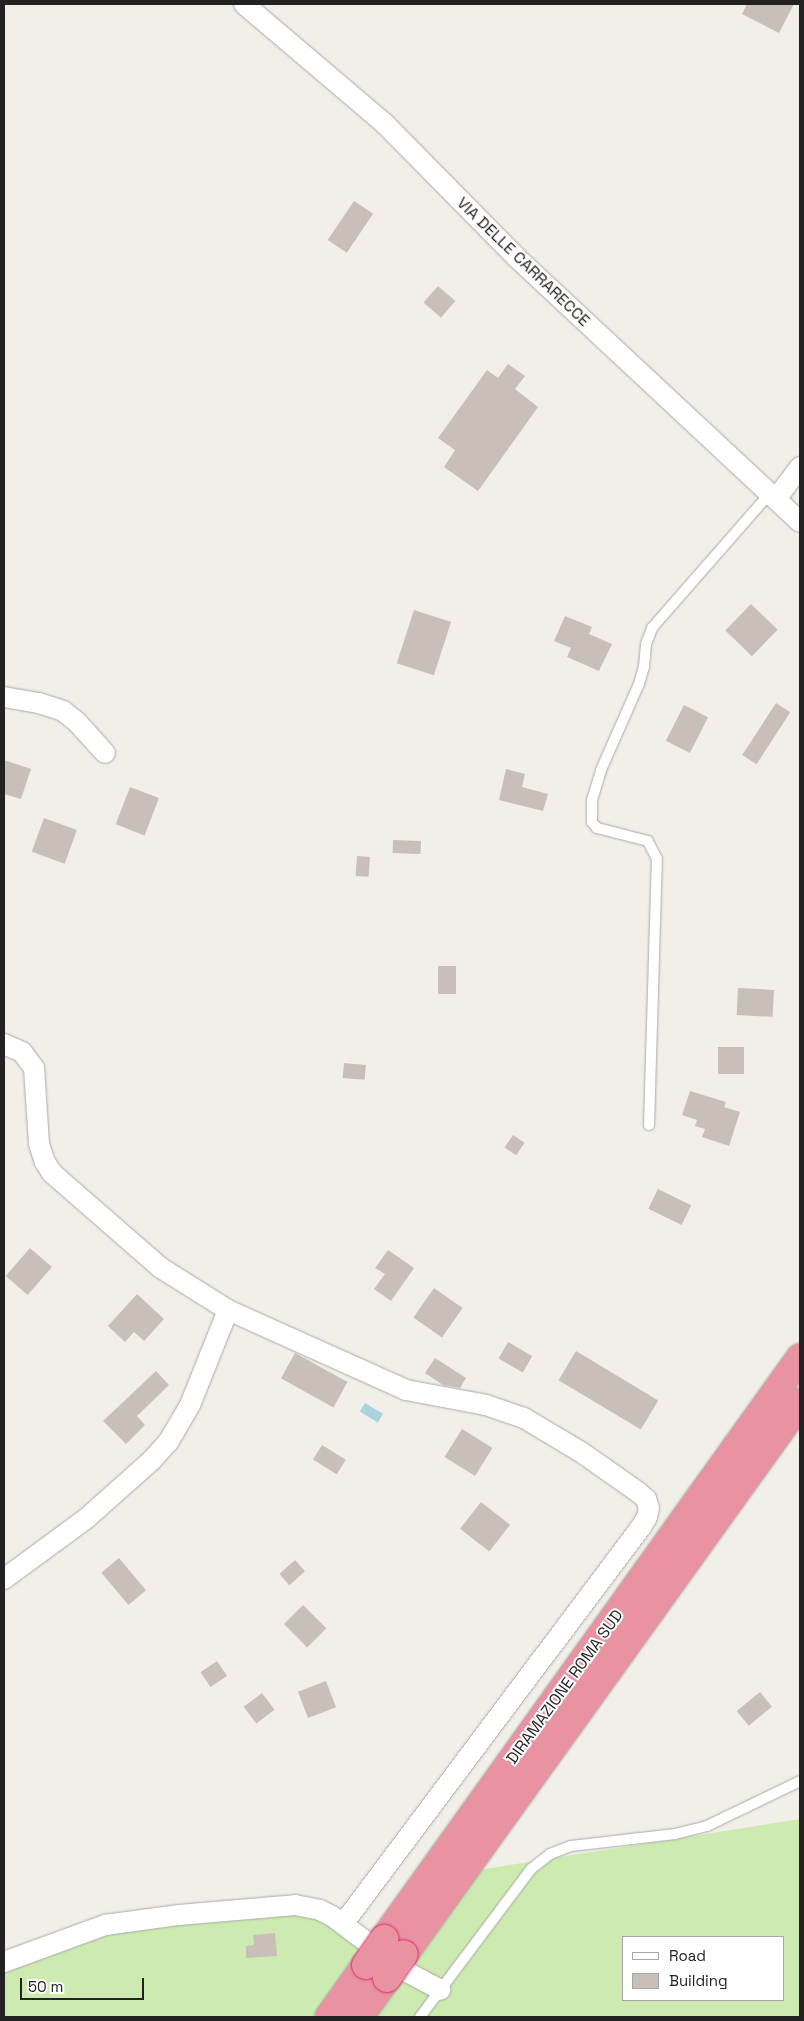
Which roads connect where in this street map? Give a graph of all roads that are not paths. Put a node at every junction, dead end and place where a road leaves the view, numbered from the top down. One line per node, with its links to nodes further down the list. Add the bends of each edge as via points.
1 (244, 4): 3 (street, VIA DELLE CARRARECCE, via 384,123 516,257)
2 (800, 467): 3 (street)
3 (773, 496): 4 (street, VIA DELLE CARRARECCE); 8 (lane, via 652,628 639,684 601,770 592,800 592,822 597,828 648,841 657,859)
4 (800, 522)
5 (4, 697): 6 (street, via 39,703 63,712 76,721)
6 (104, 753)
7 (4, 1044): 9 (street, via 22,1052 34,1068 39,1144 52,1173 160,1268)
8 (649, 1125)
9 (228, 1310): 12 (street, via 190,1405 170,1441 87,1518); 14 (street, via 406,1390 486,1405 524,1418 581,1452 638,1492 646,1499 649,1508 641,1527)
10 (800, 1358): 15 (highway, DIRAMAZIONE ROMA SUD)
11 (800, 1403): 15 (highway, DIRAMAZIONE ROMA SUD)
12 (4, 1579)
13 (800, 1781): 18 (lane, via 707,1826 675,1834 571,1846 550,1854 531,1869)
14 (343, 1924): 16 (street, via 313,1908 280,1905 105,1925); 18 (street, via 405,1971)
15 (394, 1946): 17 (highway, DIRAMAZIONE ROMA SUD, bridge)
16 (4, 1962)
17 (376, 1972): 19 (highway, DIRAMAZIONE ROMA SUD); 20 (highway, DIRAMAZIONE ROMA SUD)
18 (440, 1990): 21 (lane)
19 (329, 2017)
20 (359, 2017)
21 (420, 2017)

